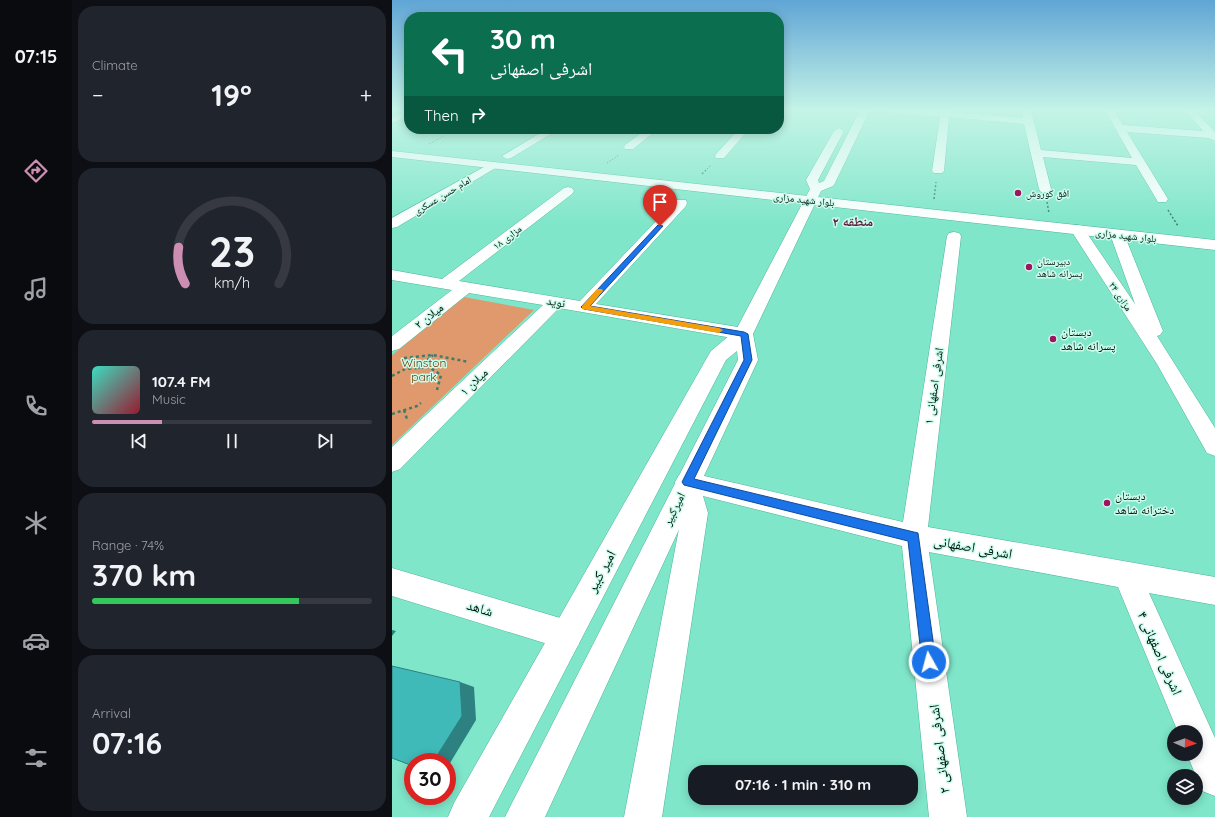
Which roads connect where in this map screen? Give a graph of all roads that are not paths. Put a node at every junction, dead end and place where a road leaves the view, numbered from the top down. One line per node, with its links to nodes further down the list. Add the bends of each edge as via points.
1 (406, 148): 10 (main road, بلوار شهید مزاری)
2 (427, 148): 12 (main road, بلوار شهید مزاری)
3 (521, 148): 12 (street)
4 (727, 148): 13 (street)
5 (829, 148): 19 (main road, via 812,180)
6 (846, 148): 19 (main road, via 829,183)
7 (941, 148): 16 (street)
8 (1035, 148): 11 (street)
9 (1131, 148): 14 (street)
10 (392, 150): 15 (main road, بلوار شهید مزاری)
11 (1036, 153): 14 (street); 17 (street)
12 (507, 156): 19 (main road, بلوار شهید مزاری, via 699,177)
13 (720, 156)
14 (1140, 162): 20 (street)
15 (493, 165): 19 (main road, بلوار شهید مزاری); 22 (street, امام حسن عسکری)
16 (938, 171)
17 (1045, 188)
18 (568, 191): 28 (street, مزاری ۱۸)
19 (813, 194): 23 (main road, بلوار شهید مزاری, via 934,202); 24 (main road, بلوار شهید مزاری); 32 (main road)
20 (1162, 199)
21 (681, 203): 31 (street)
22 (392, 224)
23 (1114, 227): 24 (main road, بلوار شهید مزاری); 26 (main road, بلوار شهید مزاری); 34 (street)
24 (1077, 229): 34 (street, مزاری ۲۴)
25 (954, 236): 38 (street, اشرفی اصفهانی ۱)
26 (1215, 245)
27 (392, 275): 28 (street, نوید)
28 (445, 284): 29 (street, نوید)
29 (466, 287): 30 (street, نوید); 33 (street, میلان ۲)
30 (556, 302): 31 (street, نوید); 36 (street, میلان ۱)
31 (584, 307): 32 (street, نوید)
32 (744, 334): 37 (main road, امیرکبیر, via 748,360); 42 (main road, امیر کبیر, via 718,356)
33 (395, 352)
34 (1165, 362): 35 (street)
35 (1215, 447)
36 (392, 462)
37 (687, 482): 38 (street, اشرفی اصفهانی); 47 (main road, امیرکبیر); 48 (street, via 695,513)
38 (914, 537): 39 (street, اشرفی اصفهانی); 49 (street, اشرفی اصفهانی ۲)
39 (1126, 574): 41 (street, اشرفی اصفهانی); 43 (street, اشرفی اصفهانی ۴)
40 (392, 582): 42 (street, شاهد)
41 (1215, 591)
42 (567, 635): 46 (main road, امیر کبیر)
43 (1192, 725)
44 (1203, 751): 45 (street)
45 (1215, 778)
46 (468, 817)
47 (525, 817)
48 (643, 817)
49 (948, 817)

